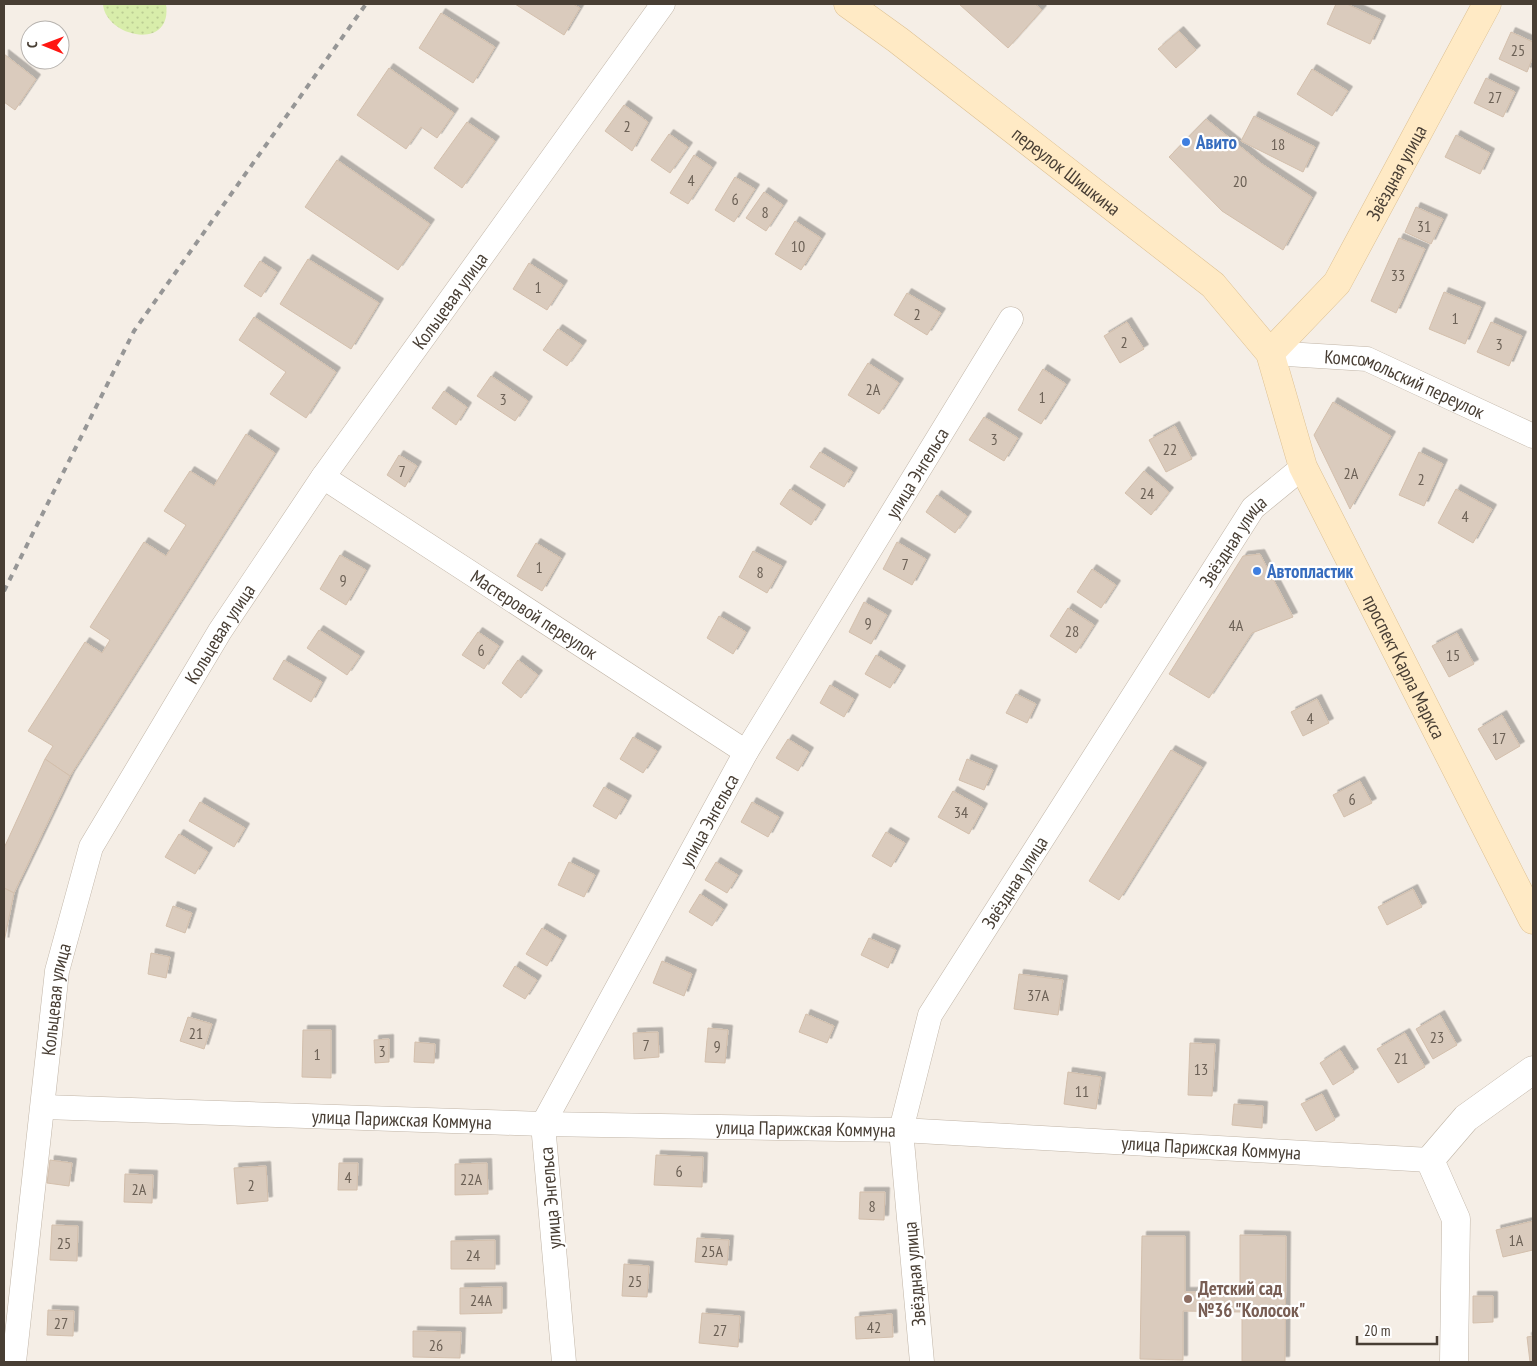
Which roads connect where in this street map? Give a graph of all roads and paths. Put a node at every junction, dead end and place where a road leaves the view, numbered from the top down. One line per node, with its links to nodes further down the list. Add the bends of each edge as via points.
1 (663, 4): 8 (street, Кольцевая улица)
2 (848, 4): 5 (main road, переулок Шишкина, via 1213,285)
3 (1488, 4): 5 (main road, Звёздная улица, via 1337,283)
4 (1012, 319): 9 (street, улица Энгельса)
5 (1270, 353): 6 (street, Комсомольский переулок, via 1367,359); 7 (main road, проспект Карла Маркса)
6 (1533, 436)
7 (1303, 467): 10 (main road, проспект Карла Маркса); 14 (street, Звёздная улица, via 1253,508 930,1015)
8 (323, 477): 9 (street, Мастеровой переулок); 12 (street, Кольцевая улица, via 220,631 91,847 58,971)
9 (746, 752): 13 (street, улица Энгельса)
10 (1533, 920)
11 (1533, 1070): 15 (street, via 1466,1118)
12 (44, 1107): 13 (street, улица Парижская Коммуна); 16 (street, Кольцевая улица)
13 (543, 1124): 14 (street, улица Парижская Коммуна); 17 (street, улица Энгельса)
14 (901, 1130): 15 (street, улица Парижская Коммуна); 18 (street, Звёздная улица)
15 (1430, 1160): 19 (street, via 1456,1220)
16 (14, 1362)
17 (564, 1362)
18 (922, 1362)
19 (1454, 1362)

